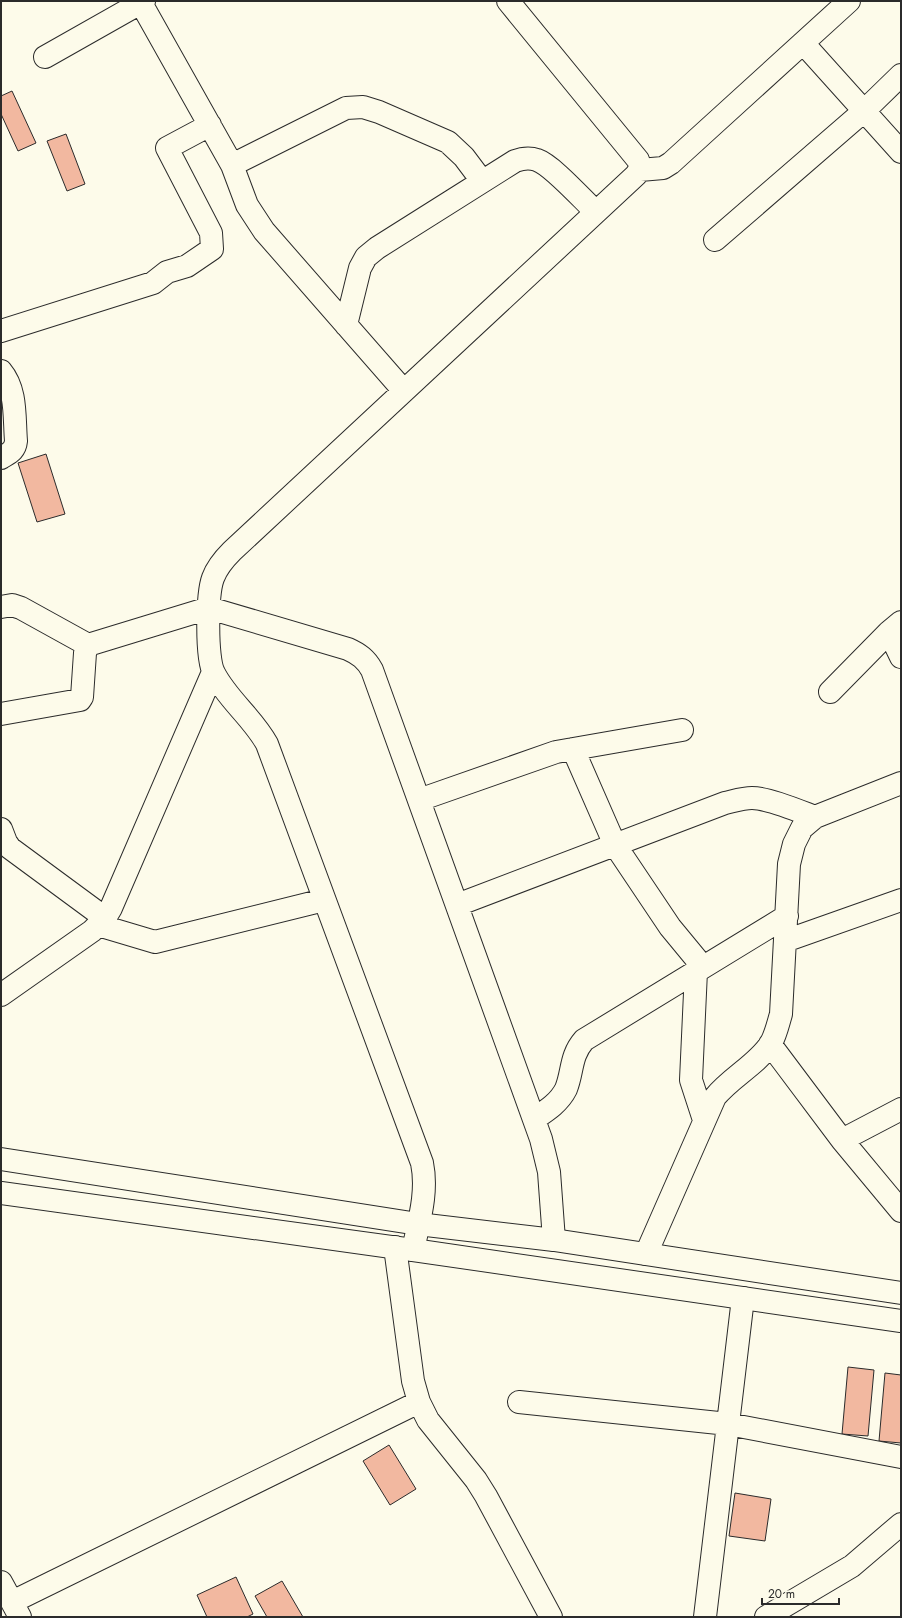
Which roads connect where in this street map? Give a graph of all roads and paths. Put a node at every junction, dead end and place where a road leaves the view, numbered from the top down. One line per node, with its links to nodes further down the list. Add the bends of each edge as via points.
1 (508, 1): 11 (street, via 638,160)
2 (849, 1): 4 (street)
3 (142, 2): 5 (street); 8 (street)
4 (803, 43): 7 (street); 11 (street, via 671,163 663,168)
5 (45, 57)
6 (901, 75): 7 (street)
7 (864, 111): 9 (street); 14 (street)
8 (210, 125): 10 (street); 16 (street, via 167,148 211,233 212,249 187,266 167,272 154,283)
9 (901, 152)
10 (232, 165): 12 (street, via 346,108 363,108 379,112 448,142 464,157); 15 (street, via 247,205 260,225)
11 (640, 170): 13 (street)
12 (482, 182): 13 (street, via 515,161 524,158 536,159 546,165); 15 (street, via 376,248 366,257 360,268)
13 (596, 212): 18 (street)
14 (715, 240)
15 (346, 325): 18 (street)
16 (1, 331)
17 (1, 371): 19 (street, via 12,391 16,441 10,453)
18 (404, 391): 21 (street, via 220,563 213,578)
19 (1, 458)
20 (1, 607): 23 (street, via 12,605 21,608)
21 (209, 608): 23 (street); 25 (street, via 210,660); 31 (street, via 360,654 372,670)
22 (895, 627): 24 (street); 26 (street)
23 (88, 645): 27 (street, via 80,700)
24 (901, 657)
25 (213, 672): 35 (street, via 267,744); 39 (street, via 111,908)
26 (830, 692)
27 (1, 714)
28 (682, 730): 29 (street)
29 (573, 749): 31 (street, via 556,752); 34 (street)
30 (901, 782): 32 (street)
31 (419, 800): 37 (street)
32 (816, 817): 34 (street, via 766,800 738,800); 38 (street, via 802,828 794,844 789,864)
33 (1, 829): 39 (street, via 10,848)
34 (615, 845): 37 (street); 41 (street)
35 (324, 900): 39 (street, via 155,942 144,940); 51 (street, via 422,1163 425,1178)
36 (901, 900): 40 (street)
37 (457, 905): 45 (street)
38 (787, 916): 40 (street); 41 (street)
39 (102, 921): 42 (street, via 92,931)
40 (785, 940): 43 (street, via 781,1014)
41 (700, 969): 45 (street, via 584,1040 573,1058 566,1089 551,1108); 46 (street, via 691,1080)
42 (1, 995)
43 (770, 1044): 46 (street, via 759,1057 723,1086); 47 (street)
44 (901, 1109): 47 (street)
45 (534, 1119): 52 (street, via 549,1172)
46 (704, 1120): 54 (street)
47 (842, 1140): 50 (street)
48 (1, 1159): 51 (street)
49 (1, 1193): 53 (street)
50 (901, 1211)
51 (418, 1224): 52 (street); 53 (street)
52 (554, 1240): 54 (street)
53 (404, 1249): 56 (street); 58 (street, via 413,1380)
54 (646, 1254): 55 (street)
55 (901, 1293)
56 (743, 1298): 57 (street); 60 (street)
57 (901, 1321)
58 (419, 1402): 64 (street); 66 (street, via 428,1420 486,1496)
59 (519, 1402): 60 (street)
60 (728, 1424): 61 (street); 67 (street)
61 (901, 1457)
62 (901, 1524): 65 (street, via 852,1566)
63 (1, 1582): 64 (street)
64 (12, 1610)
65 (789, 1611): 68 (street)
66 (551, 1617)
67 (704, 1617)
68 (766, 1617)

